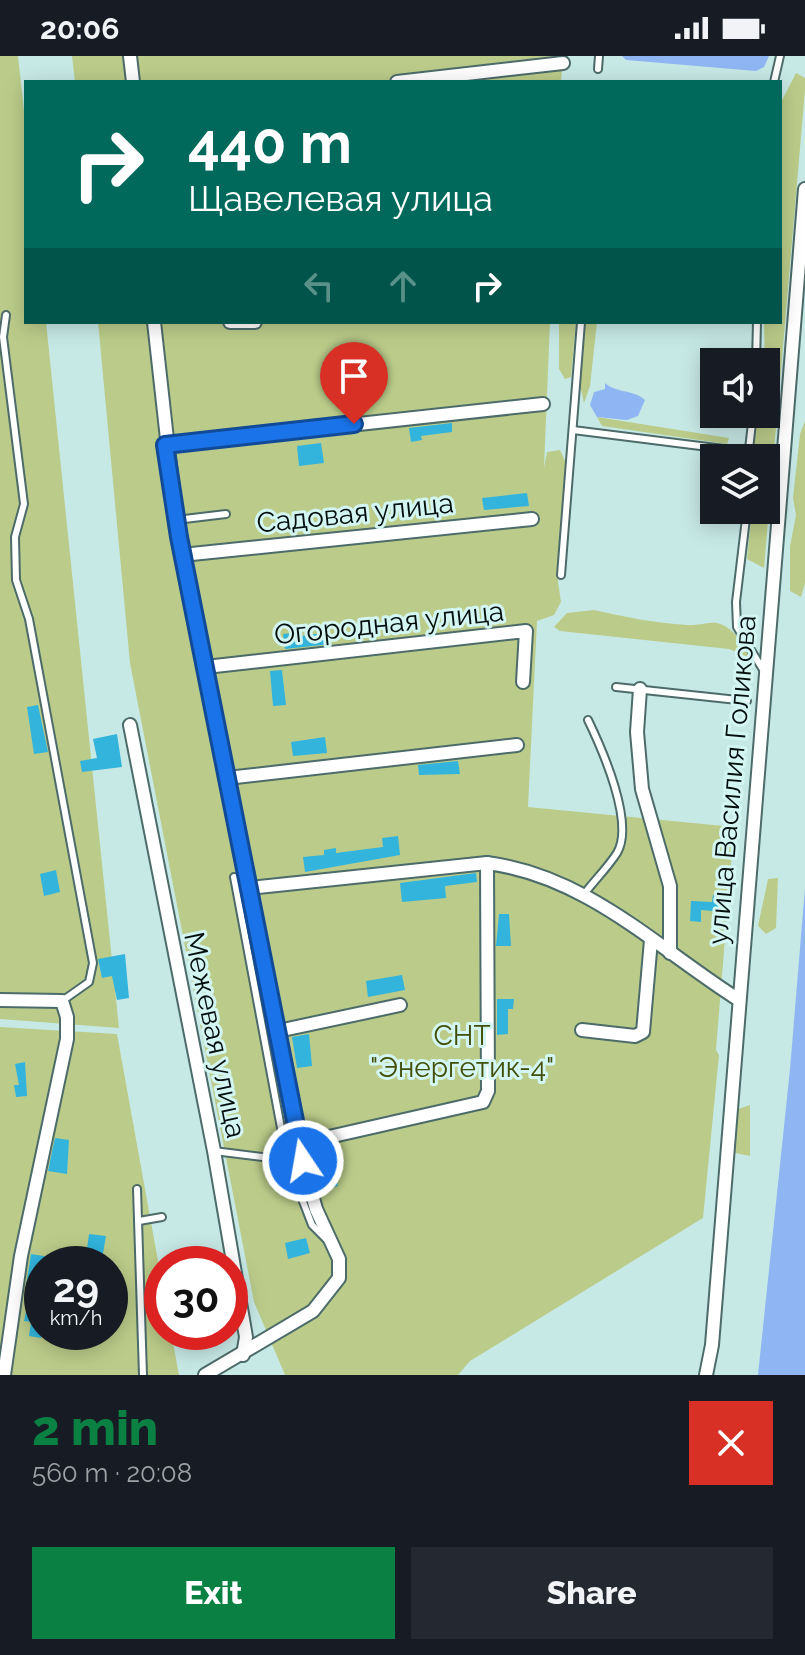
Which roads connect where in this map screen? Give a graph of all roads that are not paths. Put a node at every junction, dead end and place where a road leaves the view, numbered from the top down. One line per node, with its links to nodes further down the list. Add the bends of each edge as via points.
1 (130, 56): 6 (street)
2 (599, 56): 5 (lane)
3 (780, 56): 8 (lane)
4 (563, 63): 7 (street)
5 (598, 69)
6 (133, 80)
7 (414, 80)
8 (774, 80)
9 (805, 189): 26 (street, улица Василия Голикова)
10 (6, 315): 43 (lane, via 3,337 24,504 15,537 16,580 55,746 93,963 89,982)
11 (154, 324): 17 (street)
12 (581, 324): 16 (lane)
13 (757, 324): 14 (lane)
14 (756, 348)
15 (543, 404): 17 (street)
16 (573, 430): 18 (lane); 24 (lane)
17 (165, 445): 21 (street)
18 (700, 448)
19 (226, 514): 21 (lane)
20 (532, 519): 23 (street, Садовая улица)
21 (176, 520): 23 (street)
22 (745, 524): 26 (lane, via 737,627)
23 (182, 555): 25 (street)
24 (561, 575)
25 (206, 667): 27 (street, Огородная улица, via 526,631); 34 (street)
26 (767, 676): 41 (street, улица Василия Голикова)
27 (523, 682)
28 (616, 687): 29 (lane)
29 (640, 689): 30 (lane); 40 (street, via 642,789 670,886)
30 (747, 701)
31 (588, 720): 38 (lane, via 616,791 620,826 619,850)
32 (130, 725): 48 (street, Межевая улица)
33 (517, 745): 34 (street)
34 (227, 778): 37 (street)
35 (487, 863): 37 (street); 38 (street, via 529,871); 47 (street, via 488,1091 483,1102)
36 (234, 877): 49 (lane)
37 (250, 888): 46 (street)
38 (585, 893): 39 (street)
39 (651, 940): 40 (street); 45 (street, via 643,1032 635,1036)
40 (670, 953): 41 (street)
41 (736, 998): 58 (street, улица Василия Голикова)
42 (0, 1000): 43 (street)
43 (62, 1001): 55 (street, via 67,1039 21,1256)
44 (400, 1005): 46 (street)
45 (582, 1030)
46 (278, 1031): 47 (street)
47 (298, 1144): 53 (street)
48 (214, 1151): 49 (lane); 54 (street, Межевая улица, via 246,1337)
49 (287, 1160): 53 (lane, via 312,1225)
50 (137, 1189): 52 (lane)
51 (162, 1217): 52 (lane)
52 (139, 1221): 56 (lane)
53 (332, 1244): 54 (street, via 340,1269 334,1289 313,1311)
54 (243, 1355): 57 (street)
55 (4, 1375)
56 (143, 1375)
57 (205, 1375)
58 (706, 1375)

